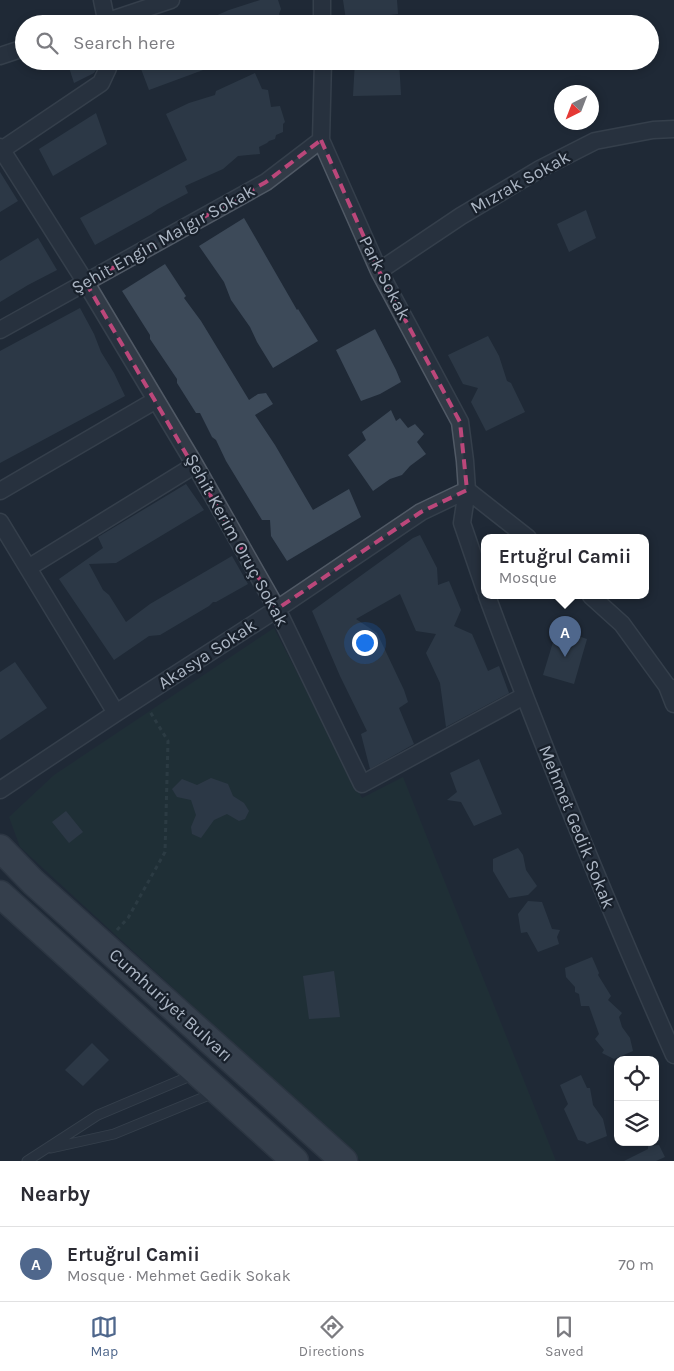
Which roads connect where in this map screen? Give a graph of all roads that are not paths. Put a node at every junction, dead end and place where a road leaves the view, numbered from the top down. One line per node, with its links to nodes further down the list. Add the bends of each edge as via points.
1 (102, 0): 4 (street)
2 (171, 0): 5 (street)
3 (322, 0): 6 (street)
4 (104, 15)
5 (128, 15)
6 (322, 15)
7 (15, 51): 8 (street)
8 (0, 56)
9 (107, 70): 13 (street, via 101,83)
10 (323, 70): 12 (street, Park Sokak)
11 (674, 128): 14 (street, Mızrak Sokak, via 595,141 461,216)
12 (321, 140): 14 (street, Park Sokak); 15 (street, Şehit Engin Malgır Sokak, via 266,182)
13 (1, 150): 15 (street, Şehit Kerim Oruç Sokak)
14 (379, 271): 19 (street, Park Sokak, via 460,422)
15 (86, 283): 16 (street, Şehit Engin Malgır Sokak); 17 (street, Şehit Kerim Oruç Sokak)
16 (0, 330)
17 (156, 400): 18 (street, Şehit Kerim Oruç Sokak); 20 (street)
18 (195, 465): 23 (street); 27 (street, Şehit Kerim Oruç Sokak)
19 (467, 490): 22 (street); 24 (street, via 462,523); 27 (street, Akasya Sokak, via 421,512)
20 (0, 491)
21 (0, 522): 23 (street)
22 (523, 534)
23 (28, 568): 31 (street)
24 (481, 578)
25 (488, 599): 29 (street, Mehmet Gedik Sokak)
26 (595, 599): 28 (street, via 622,624)
27 (277, 609): 29 (street, Şehit Kerim Oruç Sokak, via 362,784); 31 (street, Akasya Sokak)
28 (670, 687): 30 (street)
29 (524, 696): 35 (street, Mehmet Gedik Sokak)
30 (674, 704)
31 (116, 713): 32 (street, Akasya Sokak)
32 (0, 790)
33 (0, 848): 41 (main road, Cumhuriyet Bulvarı, via 33,882)
34 (0, 894): 36 (main road, Cumhuriyet Bulvarı)
35 (674, 1055)
36 (197, 1073): 37 (main road, Cumhuriyet Bulvarı); 38 (lane, via 98,1115)
37 (218, 1091): 38 (lane, via 114,1134); 40 (main road, Cumhuriyet Bulvarı)
38 (44, 1150): 39 (lane)
39 (27, 1161)
40 (295, 1161)
41 (344, 1161)

